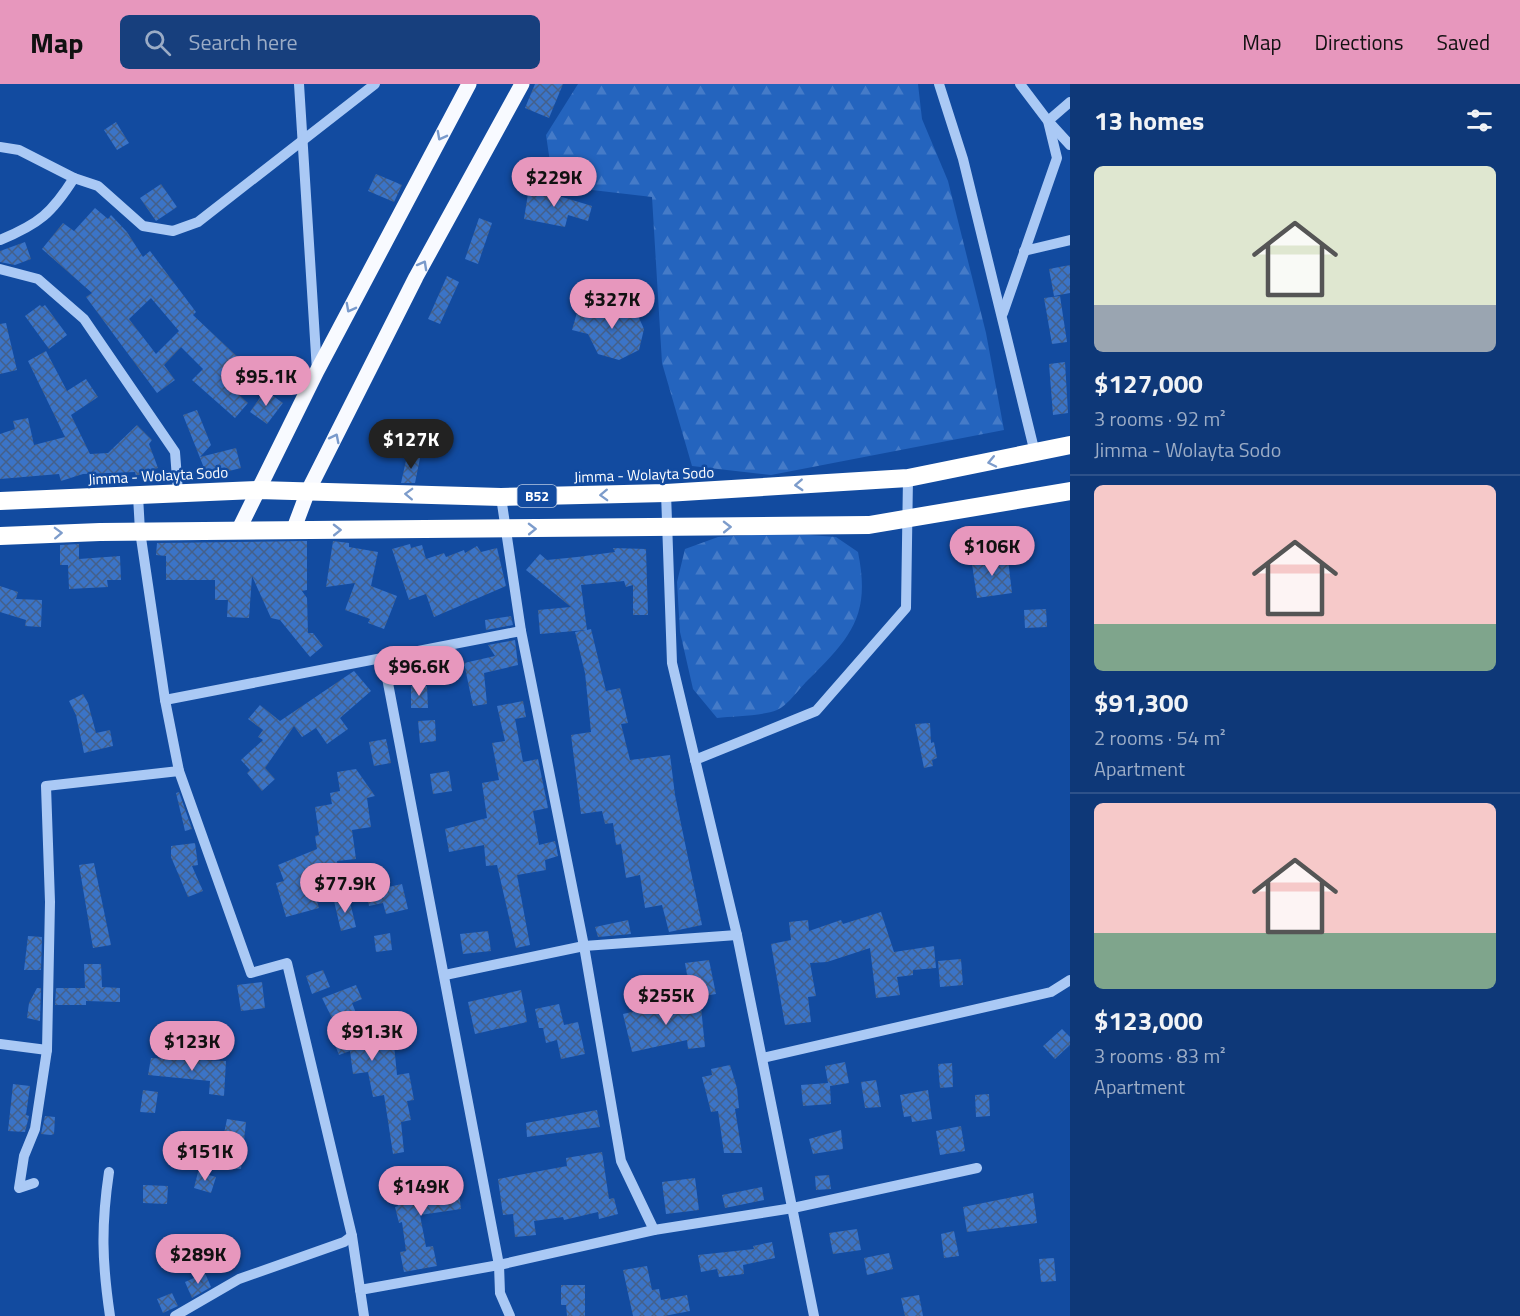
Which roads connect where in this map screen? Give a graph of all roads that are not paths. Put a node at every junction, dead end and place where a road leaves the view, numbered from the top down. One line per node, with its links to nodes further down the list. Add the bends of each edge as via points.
1 (299, 84): 9 (street)
2 (375, 84): 9 (street)
3 (469, 84): 18 (main road, one-way to 18)
4 (522, 84): 23 (main road, one-way to 4, via 416,277)
5 (939, 84): 17 (street, via 963,159)
6 (1020, 84): 8 (street)
7 (1070, 102): 8 (street)
8 (1048, 121): 10 (street); 15 (street, via 1057,158)
9 (303, 141): 12 (street, via 198,222 173,231 142,226 98,186); 18 (street)
10 (1070, 145)
11 (0, 147): 12 (street, via 20,150)
12 (75, 178): 13 (street, via 55,208 20,232)
13 (0, 240)
14 (1070, 240): 15 (street)
15 (1024, 250): 17 (street)
16 (0, 269): 25 (street, via 38,279 84,319 175,452)
17 (1003, 314): 20 (street)
18 (317, 371): 22 (main road)
19 (1070, 445): 20 (highway, Jimma - Wolayta Sodo / B52)
20 (1035, 453): 21 (highway, Jimma - Wolayta Sodo / B52, one-way to 21)
21 (908, 478): 26 (highway, Jimma - Wolayta Sodo / B52, one-way to 26); 30 (street)
22 (258, 490): 23 (highway, Jimma - Wolayta Sodo / B52); 25 (highway, Jimma - Wolayta Sodo / B52); 34 (main road)
23 (308, 490): 28 (highway, Jimma - Wolayta Sodo / B52, one-way to 23); 35 (main road)
24 (1070, 491): 30 (highway, B52)
25 (178, 492): 27 (highway, Jimma - Wolayta Sodo / B52)
26 (666, 493): 28 (highway, Jimma - Wolayta Sodo / B52, one-way to 28); 31 (street)
27 (138, 496): 29 (highway, Jimma - Wolayta Sodo / B52); 33 (street)
28 (501, 497): 32 (street)
29 (0, 501)
30 (907, 519): 31 (highway, B52, one-way to 30, via 869,525); 40 (street, via 906,608 816,711)
31 (667, 527): 32 (highway, B52, one-way to 31); 40 (street, via 672,663)
32 (506, 529): 35 (highway, B52, one-way to 32); 37 (street)
33 (140, 531): 34 (highway, B52); 36 (highway, B52, one-way to 33); 39 (street)
34 (238, 531): 35 (highway, B52)
35 (293, 531)
36 (0, 536)
37 (521, 631): 38 (street); 43 (street)
38 (383, 657): 39 (street); 44 (street)
39 (165, 700): 41 (street)
40 (695, 760): 42 (street)
41 (179, 771): 47 (street, via 46,786 50,902); 54 (street, via 251,973 287,963)
42 (736, 935): 43 (street); 48 (street)
43 (584, 946): 44 (street); 53 (street, via 621,1161)
44 (445, 975): 55 (street)
45 (1070, 980): 48 (street, via 1051,992)
46 (0, 1044): 47 (street)
47 (47, 1050): 51 (street, via 35,1129 24,1156 19,1188)
48 (762, 1058): 52 (street)
49 (977, 1168): 52 (street)
50 (109, 1172): 57 (street, via 102,1264)
51 (34, 1183)
52 (793, 1208): 53 (street); 61 (street)
53 (654, 1230): 55 (street)
54 (352, 1236): 56 (street); 58 (street, via 239,1279)
55 (499, 1265): 56 (street); 60 (street, via 500,1293)
56 (360, 1290): 59 (street)
57 (110, 1316)
58 (175, 1316)
59 (364, 1316)
60 (510, 1316)
61 (814, 1316)

